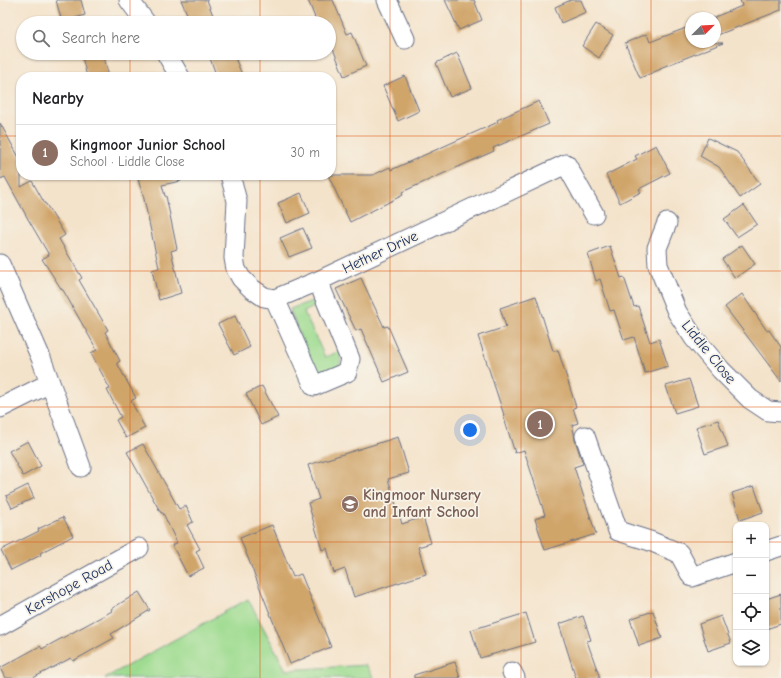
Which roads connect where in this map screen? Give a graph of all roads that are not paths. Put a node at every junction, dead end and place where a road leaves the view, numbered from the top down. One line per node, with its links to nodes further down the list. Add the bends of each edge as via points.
1 (129, 0): 3 (street)
2 (387, 0): 4 (street)
3 (141, 16)
4 (405, 39)
5 (170, 60): 6 (street)
6 (177, 72)
7 (231, 180): 12 (street, via 237,201 234,258 236,269 251,288 264,297)
8 (594, 214): 11 (street, Hether Drive, via 566,164)
9 (659, 231): 15 (street, Liddle Close, via 658,265 678,312 694,338 750,399 768,411)
10 (0, 264): 13 (street)
11 (318, 281): 12 (street, Hether Drive); 12 (street, via 333,326 350,359 348,372 314,386)
12 (275, 299)
13 (50, 383): 14 (street); 17 (street)
14 (0, 408)
15 (781, 412)
16 (585, 436): 21 (street, via 618,531 679,553 692,577)
17 (81, 467)
18 (781, 546): 20 (street)
19 (139, 548): 22 (street, Kershope Road)
20 (769, 550)
21 (733, 563)
22 (0, 626)

